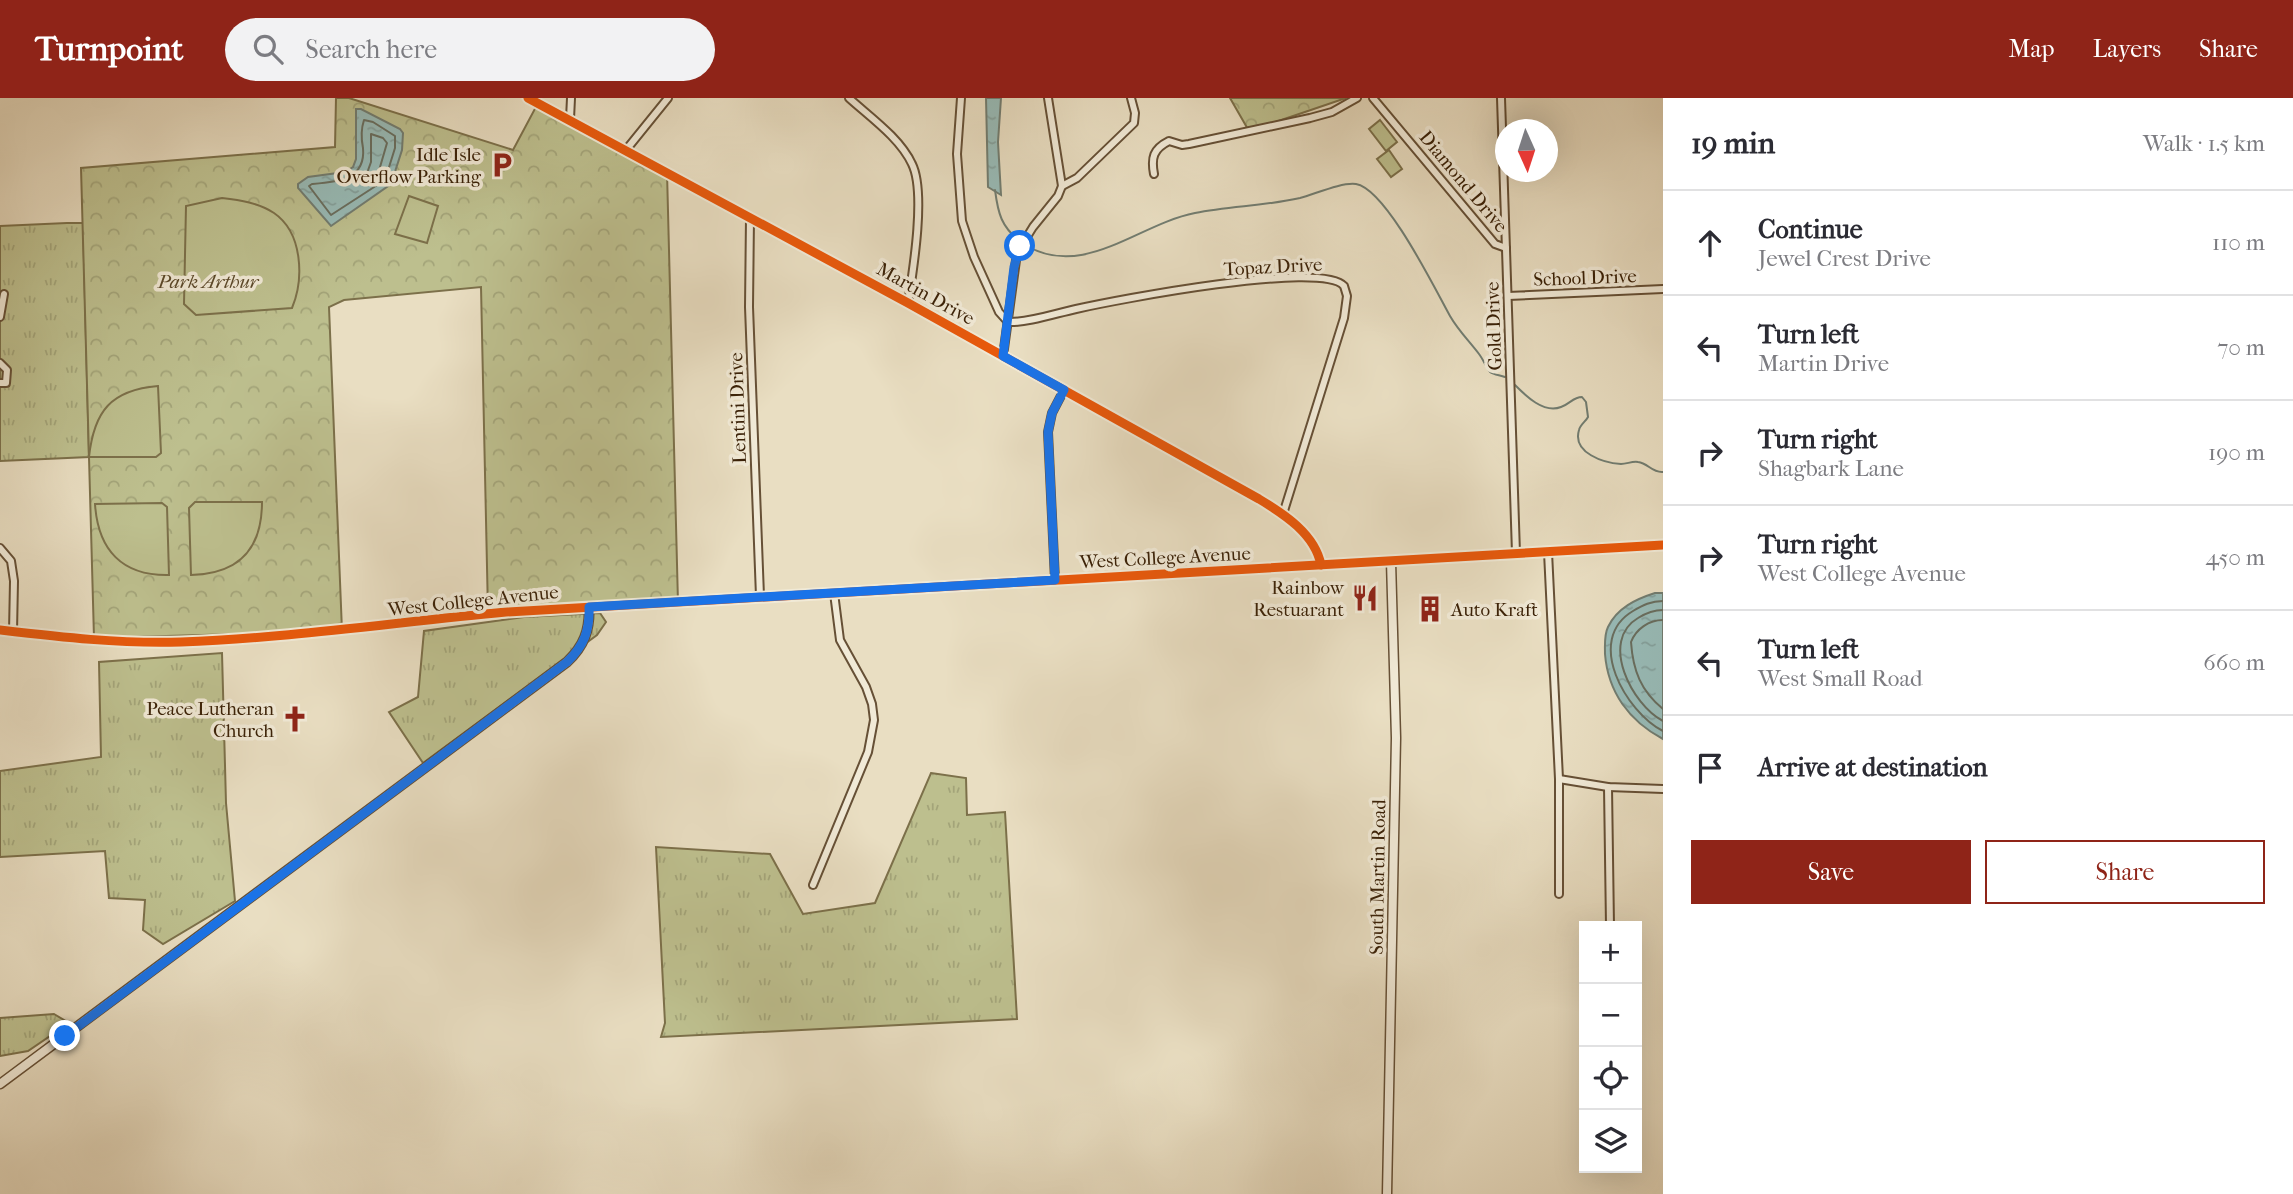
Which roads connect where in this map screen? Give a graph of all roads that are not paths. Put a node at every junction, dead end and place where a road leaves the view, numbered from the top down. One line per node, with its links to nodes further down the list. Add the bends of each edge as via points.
1 (528, 98): 11 (street, Martin Drive)
2 (570, 98): 11 (street)
3 (668, 98): 12 (street)
4 (849, 98): 20 (street, via 912,162 916,176 914,253)
5 (961, 98): 22 (street, via 957,154 962,221 999,312)
6 (1048, 98): 14 (street)
7 (1131, 98): 14 (street, via 1134,123 1077,178)
8 (1357, 98): 13 (street, via 1310,118 1189,144 1169,141 1155,150)
9 (1373, 98): 16 (street, Diamond Drive, via 1495,244)
10 (1501, 98): 16 (street, Gold Drive)
11 (570, 119): 12 (street, Martin Drive)
12 (626, 150): 15 (street, Martin Drive)
13 (1154, 174)
14 (1062, 186): 22 (street, via 1017,253)
15 (750, 218): 20 (street, Martin Drive); 36 (street, Lentini Drive)
16 (1506, 248): 19 (street, Gold Drive)
17 (1663, 289): 19 (street, School Drive)
18 (4, 294): 21 (street)
19 (1508, 296): 31 (street, Gold Drive)
20 (908, 303): 23 (street, Martin Drive)
21 (0, 317)
22 (1008, 322): 23 (street); 27 (street, Topaz Drive, via 1214,285 1301,276 1341,282 1348,296 1344,318)
23 (1003, 356): 26 (street, Martin Drive)
24 (0, 362): 25 (street, via 7,370 6,383)
25 (0, 383)
26 (1064, 390): 27 (street, Martin Drive); 34 (street, via 1048,432)
27 (1283, 514): 33 (street, Martin Drive, via 1311,542)
28 (1663, 545): 30 (street, West College Avenue)
29 (0, 548): 39 (street, via 10,561 14,581)
30 (1548, 552): 31 (street, West College Avenue); 40 (street)
31 (1516, 553): 32 (street, West College Avenue)
32 (1391, 561): 33 (street, West College Avenue); 47 (street, South Martin Road, via 1396,738)
33 (1321, 565): 34 (street, West College Avenue)
34 (1055, 580): 35 (street, West College Avenue)
35 (834, 593): 36 (street, West College Avenue); 43 (street, via 840,640 866,687 874,720 864,761)
36 (760, 596): 37 (street, West College Avenue)
37 (589, 607): 39 (street, West College Avenue, via 179,642); 46 (street, via 587,634 567,662)
38 (0, 630): 39 (street, West College Avenue)
39 (13, 632)
40 (1559, 779): 41 (street); 44 (street)
41 (1608, 787): 42 (street); 45 (street)
42 (1663, 789)
43 (813, 885)
44 (1559, 894)
45 (1611, 921)
46 (0, 1084)
47 (1387, 1194)

